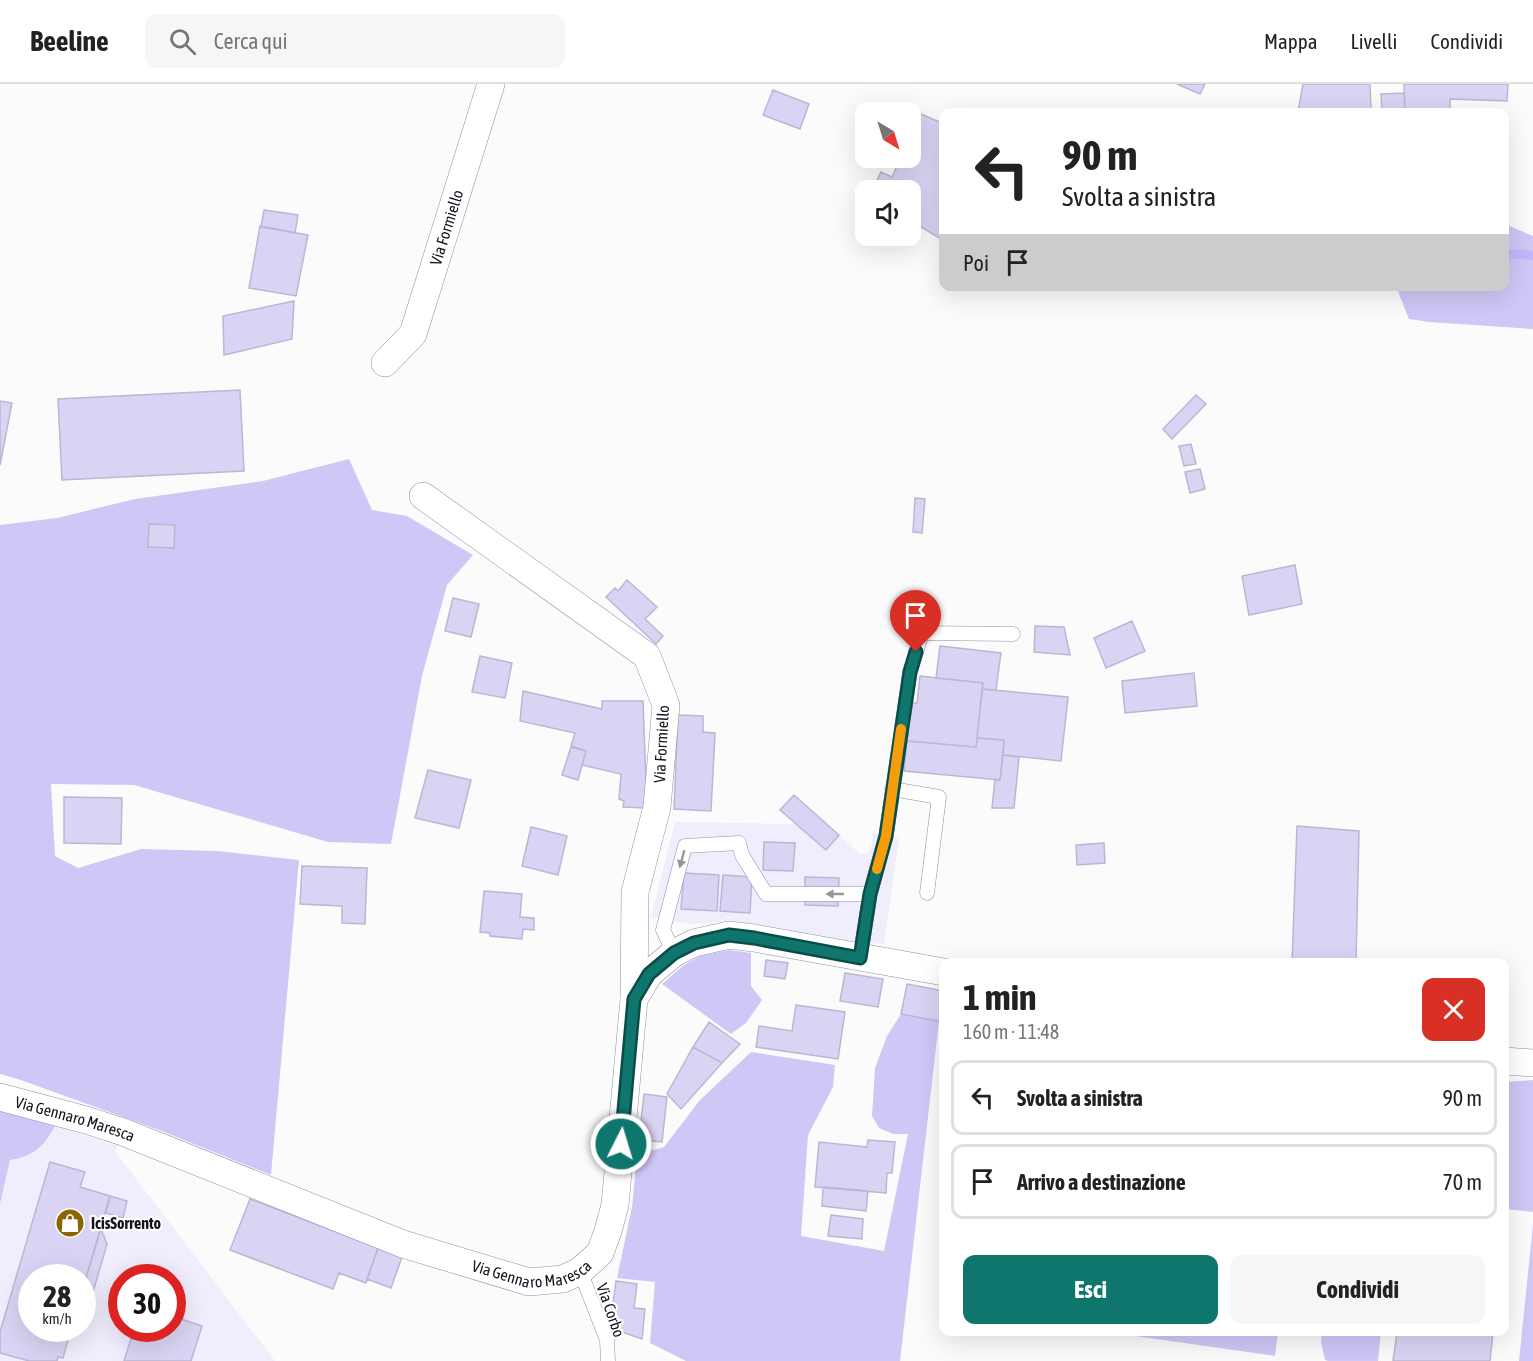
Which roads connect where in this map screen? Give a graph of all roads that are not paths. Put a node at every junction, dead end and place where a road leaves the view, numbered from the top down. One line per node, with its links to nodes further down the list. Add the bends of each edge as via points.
1 (491, 84): 2 (street, Via Formiello, via 413,334)
2 (385, 363)
3 (423, 496): 11 (street, Via Formiello, via 647,656 666,705 657,807 635,892)
4 (1013, 634): 5 (lane, via 922,633 910,672)
5 (892, 789): 6 (lane, via 939,797); 7 (lane, via 886,836)
6 (927, 893)
7 (870, 894): 8 (lane, one-way to 8, via 766,894 739,843 685,846 663,930); 9 (lane)
8 (674, 953): 9 (street, Via Gennaro Maresca, via 694,943 729,935); 11 (street, Via Gennaro Maresca, via 649,974)
9 (860, 958): 10 (street, Via Gennaro Maresca)
10 (939, 971)
11 (634, 999): 15 (street, Via Gennaro Maresca, via 615,1205 600,1253)
12 (1509, 1061): 13 (street)
13 (1533, 1063)
14 (0, 1097): 15 (street, Via Gennaro Maresca, via 123,1132 403,1244 529,1282 563,1279)
15 (580, 1271): 16 (lane, Via Corbo, via 607,1340)
16 (608, 1361)

